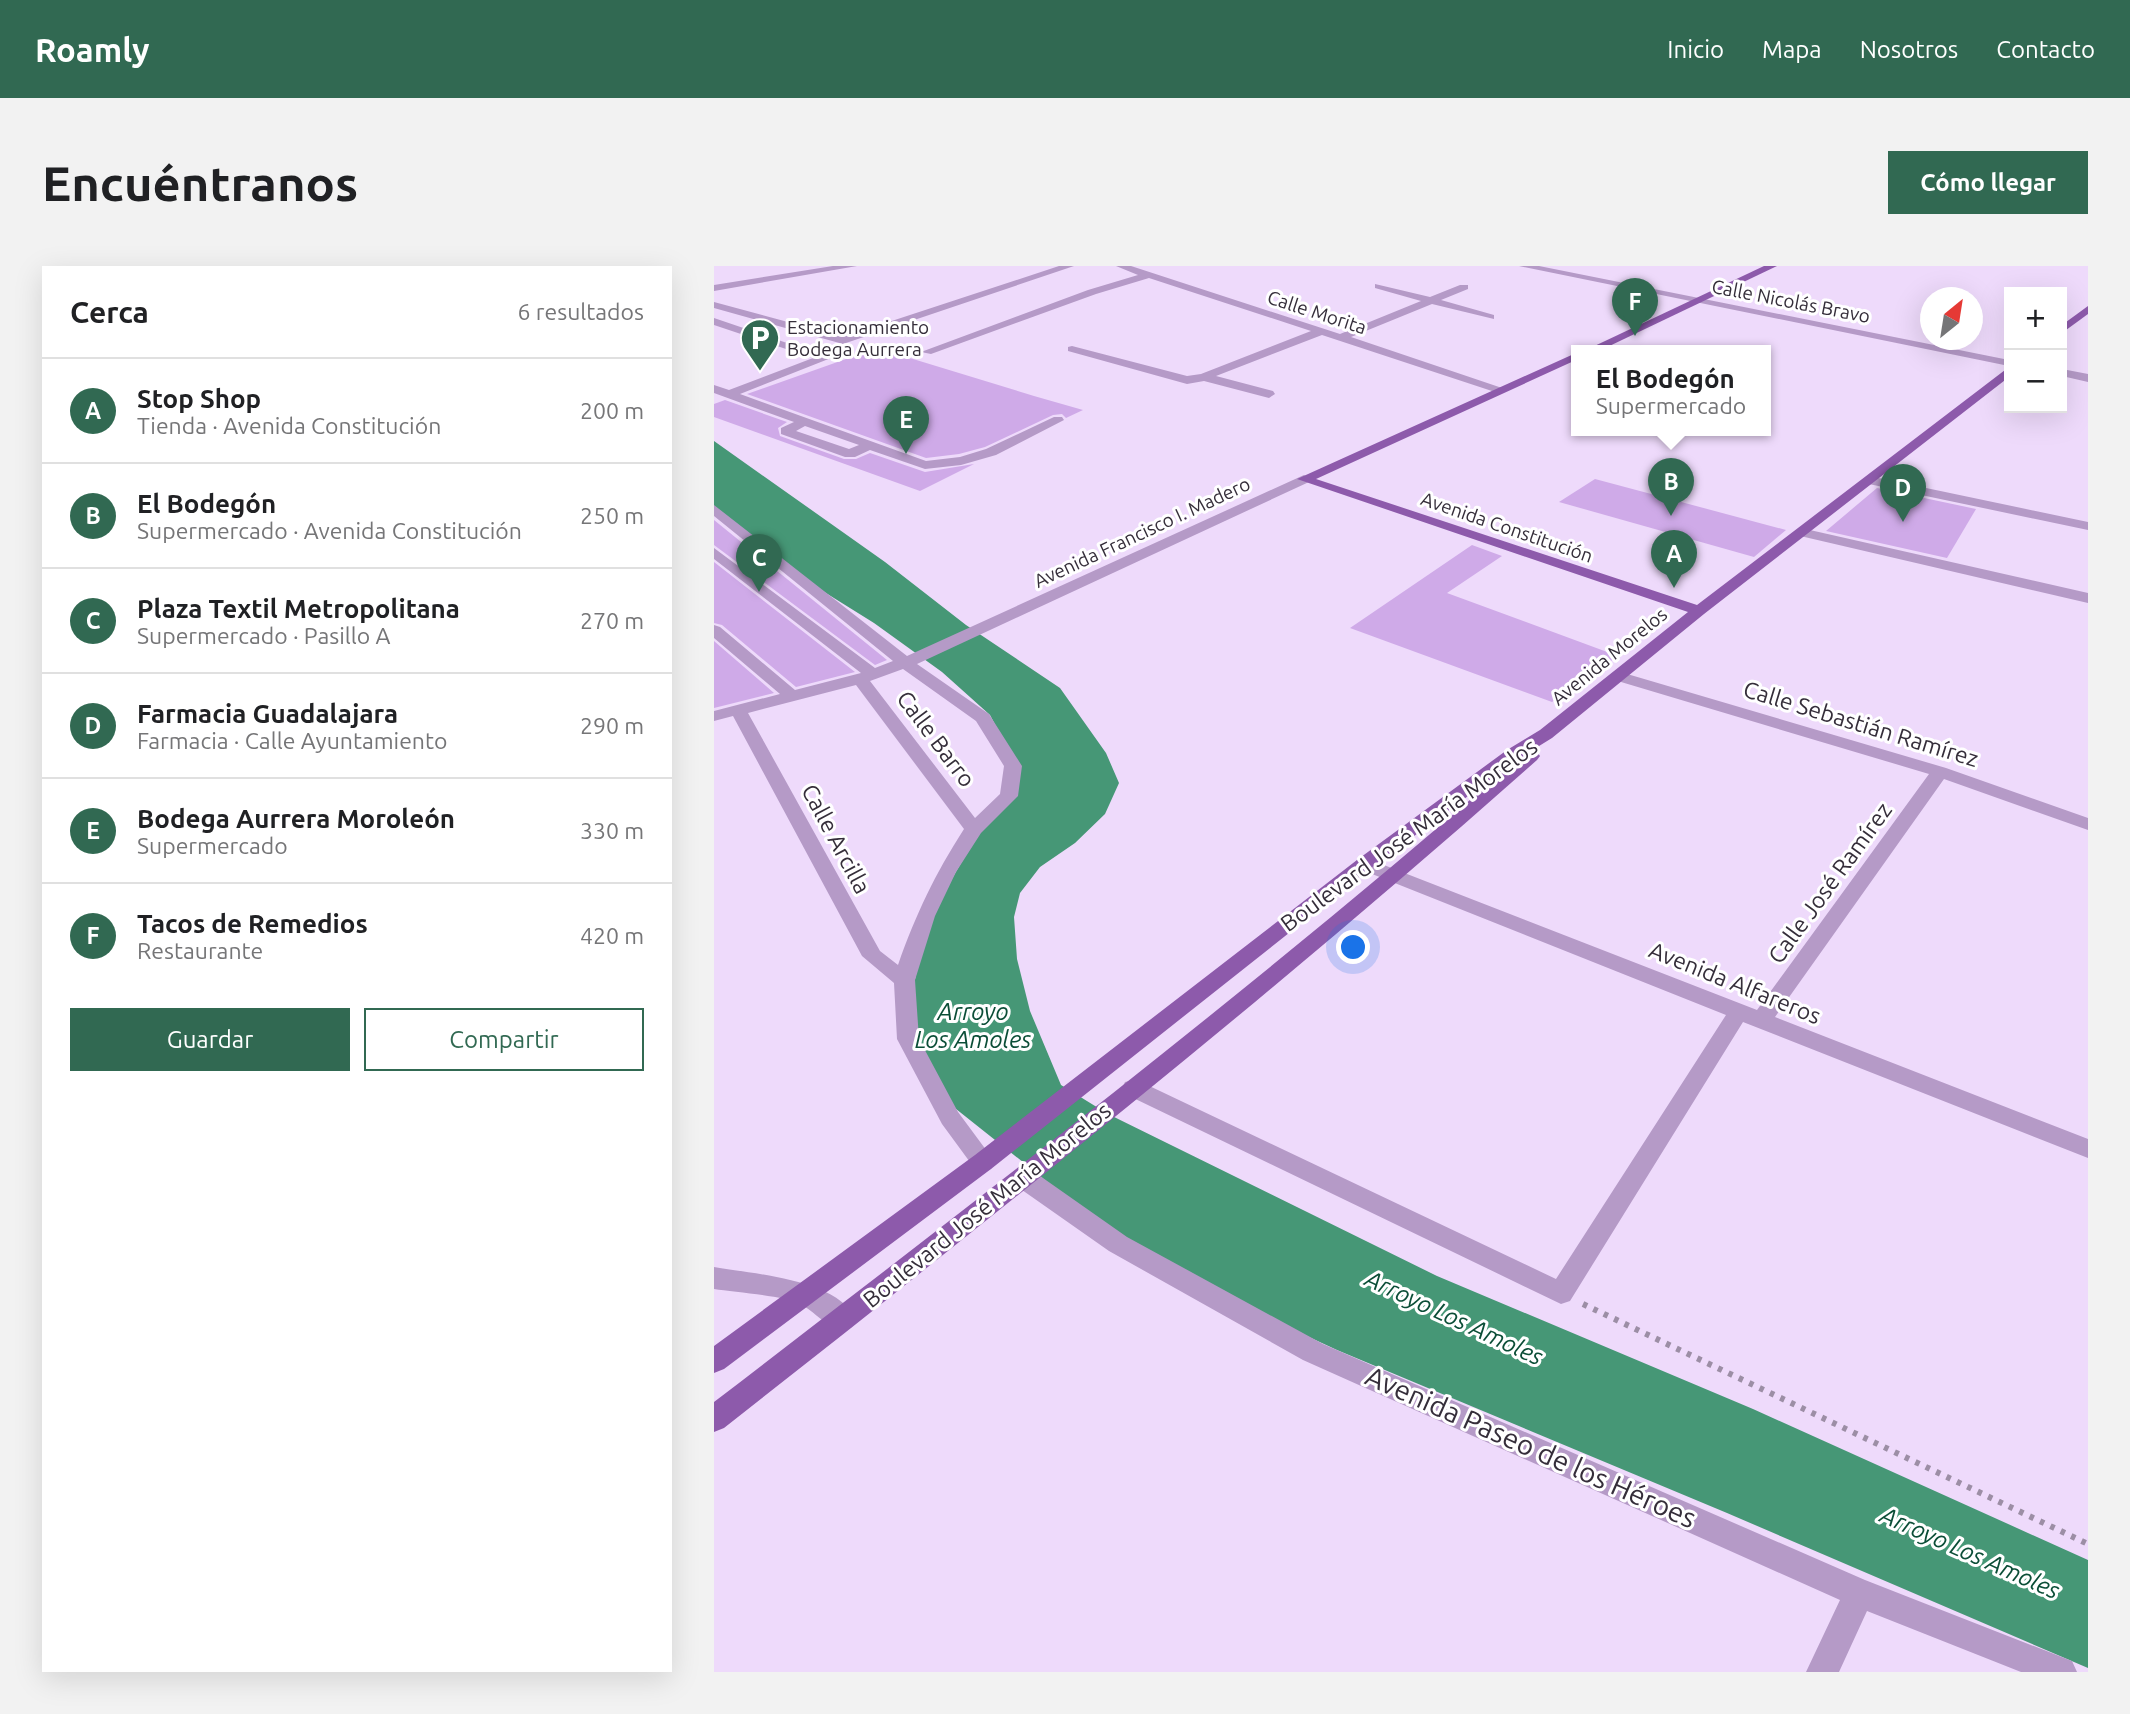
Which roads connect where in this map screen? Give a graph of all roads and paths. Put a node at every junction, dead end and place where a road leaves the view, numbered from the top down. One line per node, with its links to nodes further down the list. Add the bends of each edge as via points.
1 (852, 266): 9 (street)
2 (1069, 266): 16 (street, via 843,341)
3 (1121, 266): 6 (street, Calle Morita)
4 (1524, 266): 10 (street, Calle Nicolás Bravo)
5 (1772, 266): 10 (main road)
6 (1149, 275): 19 (street, Calle Morita); 24 (street)
7 (1379, 286): 11 (street)
8 (1464, 287): 11 (street)
9 (714, 288)
10 (1698, 300): 22 (main road); 26 (street, Calle Nicolás Bravo)
11 (1432, 301): 14 (street); 21 (street)
12 (714, 305): 16 (street)
13 (2088, 310): 17 (main road)
14 (1490, 317)
15 (714, 321): 18 (street)
16 (767, 321): 18 (street)
17 (2067, 326)
18 (741, 330): 20 (street); 34 (street, via 825,358)
19 (1319, 332): 21 (street, Calle Morita); 29 (street)
20 (723, 337)
21 (1339, 338): 32 (street, Calle Morita)
22 (1602, 345)
23 (1072, 349): 29 (street, via 1187,380)
24 (927, 352)
25 (1571, 359): 32 (main road, Avenida Francisco I. Madero)
26 (2004, 362)
27 (2067, 374): 30 (street)
28 (2004, 376): 39 (main road, Avenida Morelos)
29 (1204, 377): 33 (street)
30 (2088, 378)
31 (714, 389): 34 (street)
32 (1502, 390): 38 (main road, Avenida Francisco I. Madero)
33 (1269, 394)
34 (728, 395): 36 (street)
35 (1058, 419): 37 (street, via 991,452 961,461 925,465)
36 (804, 422): 37 (street); 37 (street, via 785,431 850,454)
37 (870, 445)
38 (1304, 479): 45 (main road, Avenida Constitución); 47 (street, Avenida Francisco I. Madero)
39 (1869, 480): 41 (street); 42 (main road, Avenida Morelos)
40 (714, 509): 47 (street)
41 (2088, 526)
42 (1801, 532): 44 (street); 45 (main road, Avenida Morelos)
43 (714, 552): 49 (street, Calle Barro)
44 (2088, 598)
45 (1699, 611): 48 (main road, Avenida Morelos)
46 (714, 630): 50 (street)
47 (910, 661): 49 (street, Avenida Francisco I. Madero); 56 (street, via 983,718 1013,766 1009,796)
48 (1617, 676): 53 (main road, Avenida Morelos); 54 (street, Calle Sebastián Ramírez)
49 (867, 677): 50 (street, Avenida Francisco I. Madero); 56 (street, Calle Barro)
50 (792, 696): 51 (street, Avenida Francisco I. Madero)
51 (738, 710): 52 (street, Avenida Francisco I. Madero); 59 (street, Calle Arcilla, via 872,956)
52 (714, 716)
53 (1546, 734): 57 (main road, Boulevard José María Morelos); 58 (main road, Boulevard José María Morelos, via 1529,758)
54 (1940, 772): 55 (street, Calle Sebastián Ramírez); 60 (street, Calle José Ramírez)
55 (2088, 824)
56 (974, 830): 59 (street, via 946,872 925,916)
57 (1364, 864): 58 (street, Avenida Alfareros); 63 (main road, Boulevard José María Morelos)
58 (1395, 876): 60 (street, Avenida Alfareros); 61 (main road, Boulevard José María Morelos)
59 (904, 980): 63 (street, via 908,1039 950,1118)
60 (1749, 1018): 62 (street, Avenida Alfareros); 67 (street, Calle José Ramírez)
61 (1124, 1095): 64 (main road, Boulevard José María Morelos); 67 (street)
62 (2088, 1149)
63 (992, 1154): 66 (main road, Boulevard José María Morelos)
64 (1028, 1175): 68 (main road, Boulevard José María Morelos); 72 (street, Avenida Paseo de los Héroes, via 1118,1244 1313,1352)
65 (714, 1278): 66 (street)
66 (806, 1293): 68 (street); 69 (main road, Boulevard José María Morelos)
67 (1561, 1293): 71 (path)
68 (844, 1319): 70 (main road, Boulevard José María Morelos)
69 (714, 1361)
70 (714, 1419)
71 (2088, 1544)
72 (1860, 1593): 73 (street); 74 (street, Avenida Paseo de los Héroes)
73 (1822, 1672)
74 (2061, 1672)

